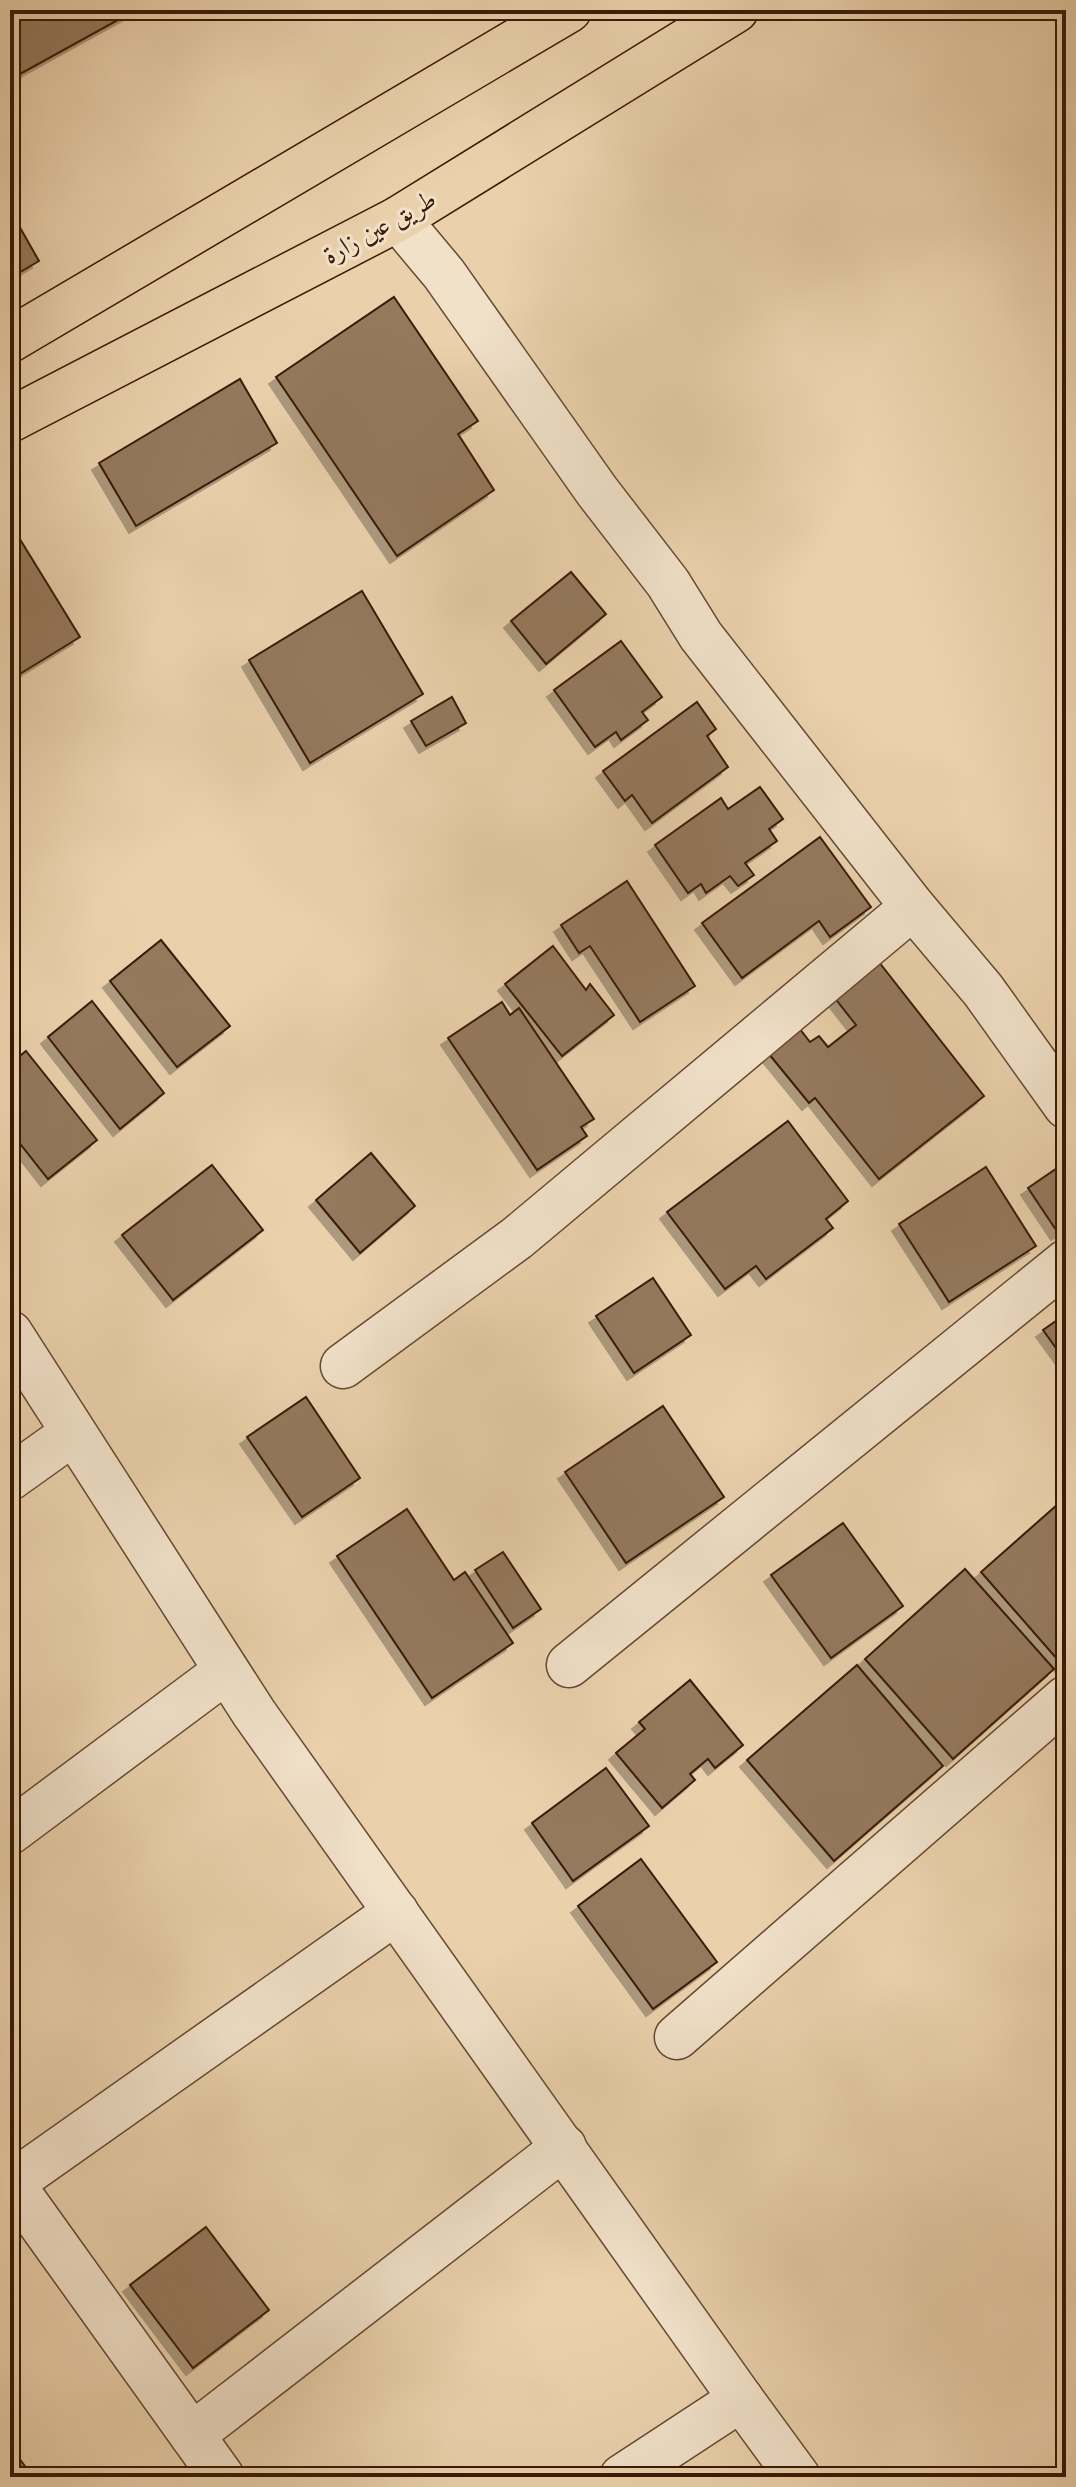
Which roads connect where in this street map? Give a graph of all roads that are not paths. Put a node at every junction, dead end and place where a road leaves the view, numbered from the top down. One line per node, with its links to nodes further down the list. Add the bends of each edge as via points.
1 (569, 10): 4 (main road)
2 (736, 10): 3 (main road, طريق عين زارة)
3 (398, 219): 5 (main road, طريق عين زارة); 6 (street, via 444,274 701,636)
4 (10, 340)
5 (10, 420)
6 (913, 907): 7 (street, via 983,990); 10 (street, via 517,1238)
7 (1066, 1106)
8 (1066, 1262): 13 (street)
9 (10, 1333): 11 (street)
10 (343, 1366)
11 (73, 1433): 12 (street); 14 (street)
12 (10, 1478)
13 (569, 1665)
14 (226, 1671): 16 (street); 17 (street)
15 (1066, 1698): 18 (street)
16 (10, 1832)
17 (396, 1912): 19 (street); 20 (street)
18 (677, 2037)
19 (564, 2147): 21 (street); 22 (street)
20 (11, 2182): 22 (street)
21 (741, 2399): 24 (street); 25 (street)
22 (192, 2435): 23 (street)
23 (222, 2477)
24 (622, 2477)
25 (798, 2477)

